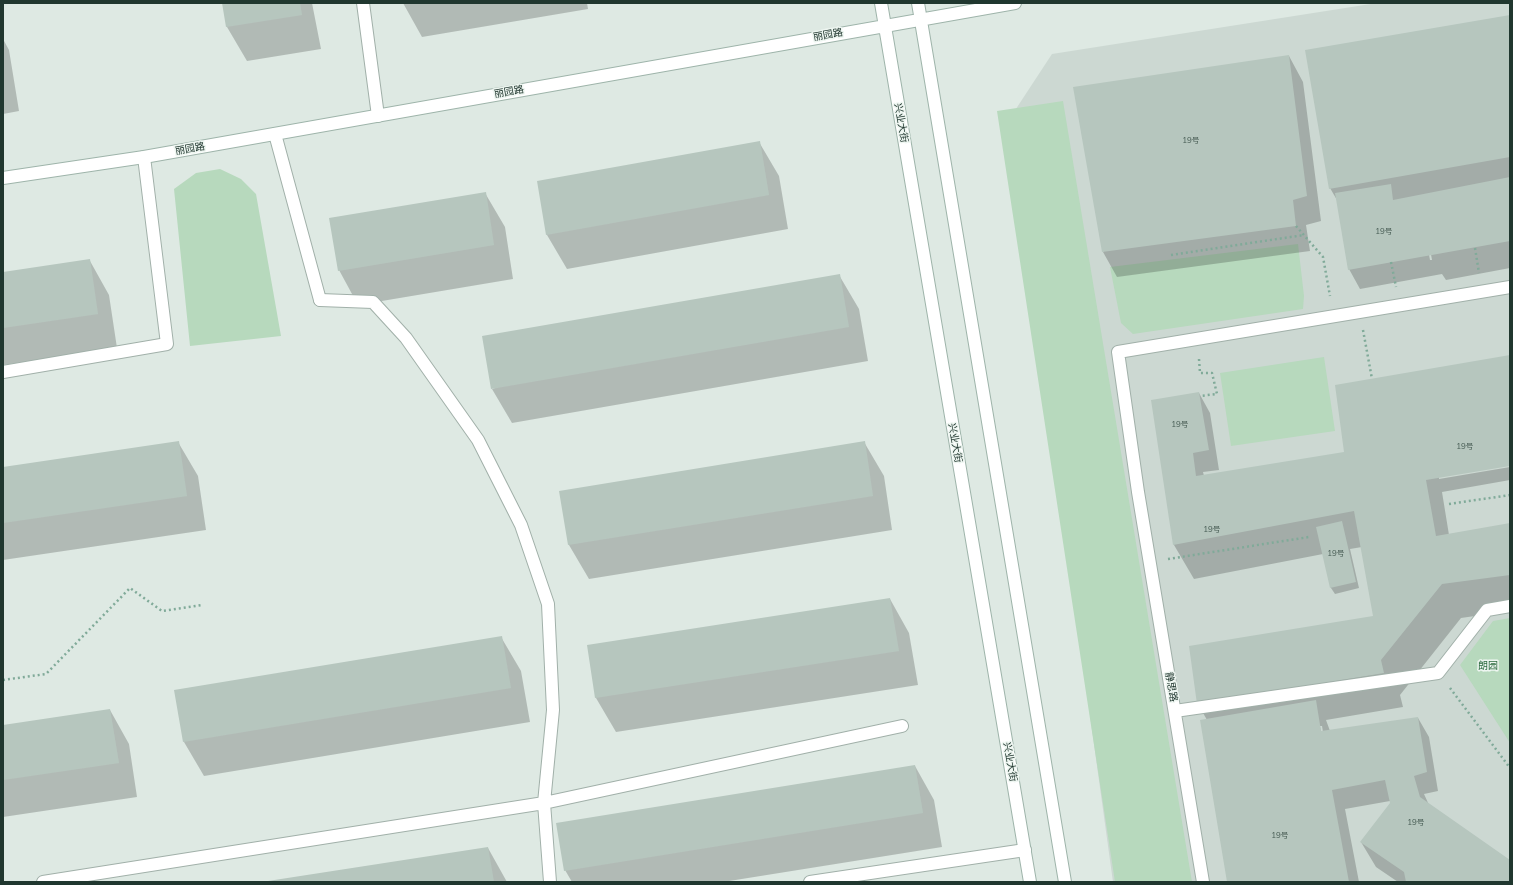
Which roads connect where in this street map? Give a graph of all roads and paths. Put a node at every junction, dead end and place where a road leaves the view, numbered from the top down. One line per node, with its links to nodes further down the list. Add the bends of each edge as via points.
1 (363, 3): 7 (street)
2 (881, 3): 6 (street, 兴业大街)
3 (918, 3): 5 (street)
4 (1015, 3): 5 (street, 丽园路)
5 (922, 19): 6 (street, 丽园路); 42 (street)
6 (884, 25): 7 (street, 丽园路); 37 (street, 兴业大街)
7 (378, 116): 8 (street, 丽园路)
8 (275, 134): 9 (street, 丽园路); 36 (street, via 320,300 373,302 406,338 478,440 521,525 548,604 553,710)
9 (144, 157): 10 (street, 丽园路); 22 (street, via 167,344)
10 (3, 178)
11 (1296, 226): 12 (path)
12 (1304, 235): 14 (path); 20 (path, via 1323,257)
13 (1475, 248): 17 (path)
14 (1171, 255)
15 (1391, 262): 18 (path)
16 (1510, 287): 17 (street)
17 (1483, 291): 18 (street)
18 (1399, 306): 19 (street)
19 (1360, 312): 20 (street); 23 (path)
20 (1334, 316): 21 (street)
21 (1197, 338): 24 (path, via 1200,373 1212,374 1217,394); 28 (street, 静思路, via 1118,352)
22 (3, 372)
23 (1372, 379)
24 (1200, 396)
25 (1510, 495): 26 (path)
26 (1449, 504)
27 (1309, 537): 28 (path)
28 (1150, 562): 33 (street, 静思路)
29 (202, 605): 32 (path, via 162,611 130,588 46,674)
30 (1510, 606): 31 (street, via 1487,610)
31 (1438, 673): 33 (street); 35 (path)
32 (3, 680)
33 (1175, 711): 43 (street, 静思路)
34 (902, 726): 36 (street)
35 (1510, 768)
36 (544, 803): 38 (street); 39 (street)
37 (1025, 850): 40 (street); 41 (street, 兴业大街)
38 (43, 882)
39 (550, 882)
40 (810, 882)
41 (1030, 882)
42 (1065, 882)
43 (1203, 882)

